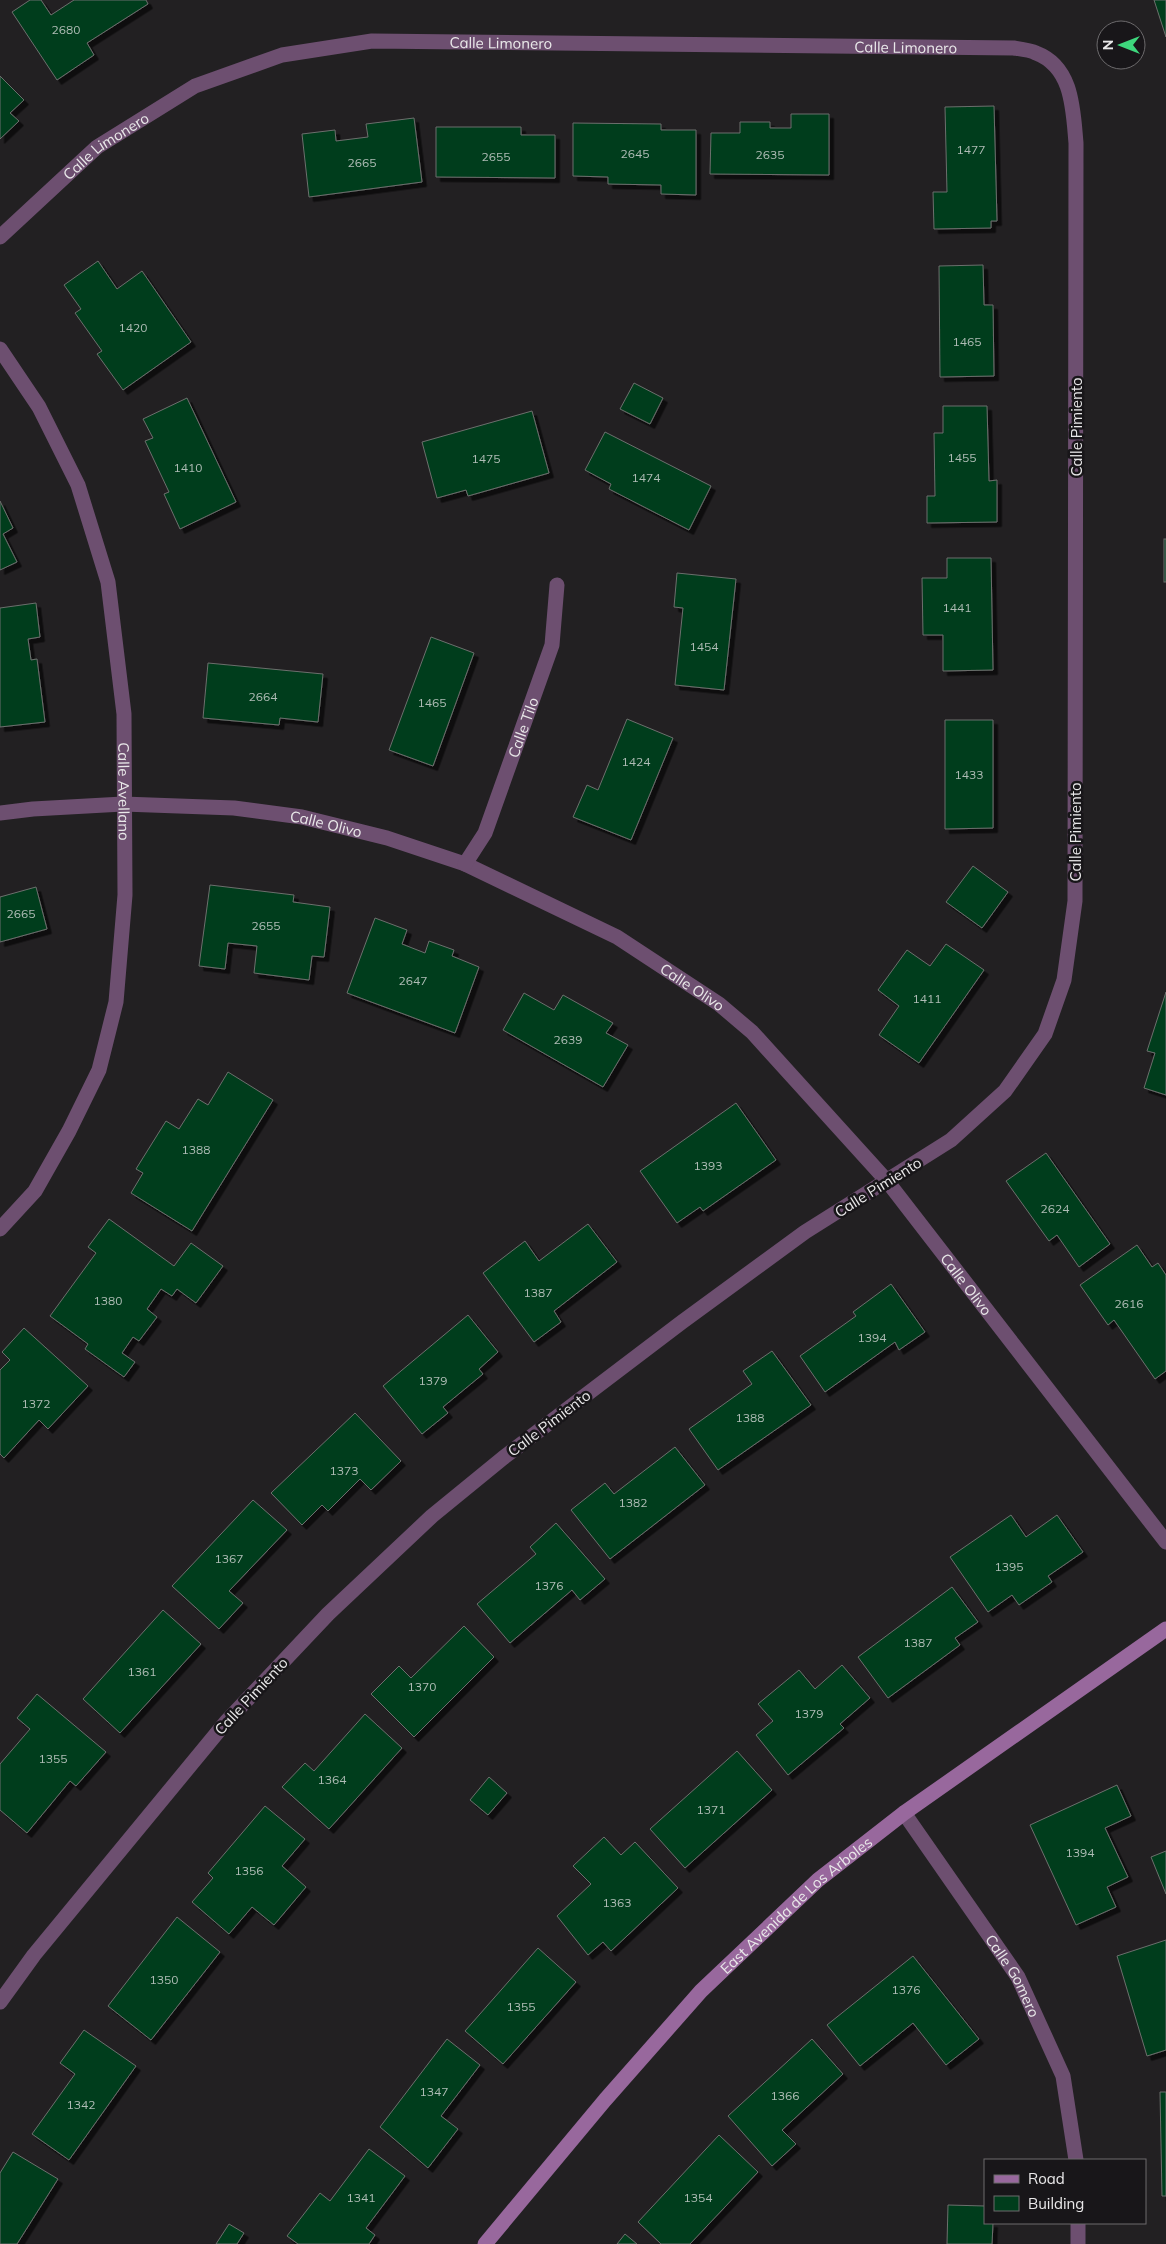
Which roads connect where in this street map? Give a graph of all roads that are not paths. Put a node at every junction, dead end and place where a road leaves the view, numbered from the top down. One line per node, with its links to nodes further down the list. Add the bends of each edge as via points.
1 (1056, 66): 2 (street, Calle Limonero, via 1036,52 969,46 372,42 282,55 195,86 97,147); 8 (street, Calle Pimiento, via 1068,84 1076,143 1075,901 1064,980 1045,1034 1004,1091 951,1140)
2 (0, 237)
3 (0, 349): 5 (street, Calle Avellano, via 39,407 78,485 108,582 124,714)
4 (557, 585): 7 (street, Calle Tilo, via 552,646 485,833)
5 (123, 804): 6 (street, Calle Olivo, via 33,808); 7 (street, Calle Olivo, via 234,808 302,817 387,838); 9 (street, Calle Avellano, via 125,895 116,1002 99,1070 35,1191)
6 (0, 813)
7 (465, 864): 8 (street, Calle Olivo, via 617,937 719,1004 752,1032)
8 (888, 1181): 10 (street, Calle Olivo); 13 (street, Calle Pimiento, via 805,1232 682,1322 432,1516 328,1614 226,1722 34,1955)
9 (0, 1229)
10 (1166, 1542)
11 (1166, 1629): 12 (main road, East Avenida de Los Arboles)
12 (904, 1813): 14 (street, Calle Gomero, via 1018,1977 1063,2076); 16 (main road, East Avenida de Los Arboles, via 818,1880 701,1991)
13 (0, 2002)
14 (1076, 2159)
15 (1078, 2224): 17 (street)
16 (485, 2244)
17 (1078, 2244)

